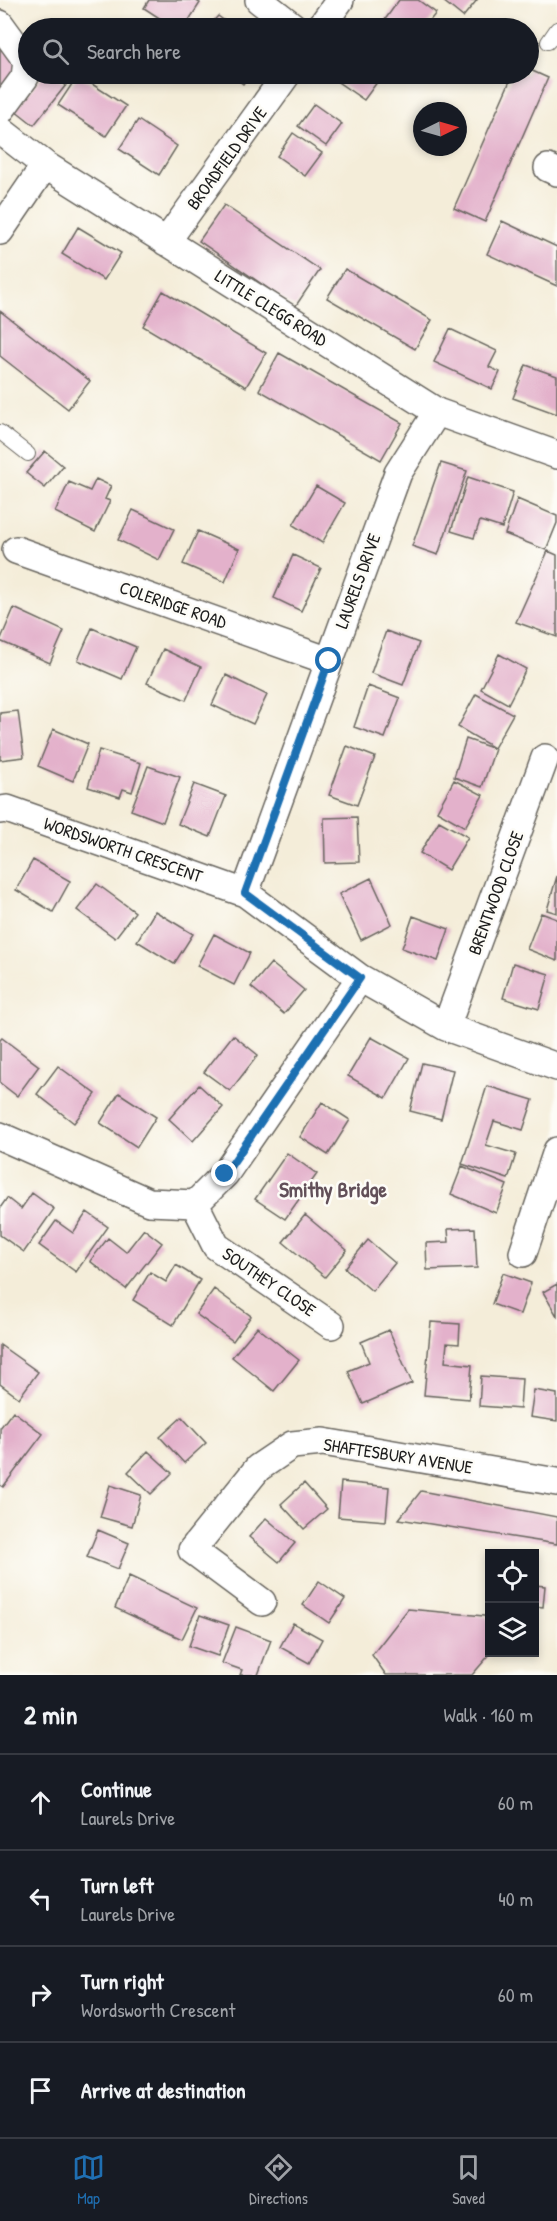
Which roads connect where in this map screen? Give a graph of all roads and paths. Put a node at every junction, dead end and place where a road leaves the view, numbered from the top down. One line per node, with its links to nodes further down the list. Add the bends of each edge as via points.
1 (259, 0): 3 (street)
2 (340, 0): 4 (street)
3 (283, 18)
4 (327, 18)
5 (0, 24): 8 (street)
6 (557, 29): 7 (lane)
7 (548, 42)
8 (18, 49)
9 (20, 84): 11 (street)
10 (280, 84): 15 (street, BROADFIELD DRIVE)
11 (0, 111)
12 (0, 130): 13 (street, LITTLE CLEGG ROAD)
13 (45, 165): 14 (street); 15 (street, LITTLE CLEGG ROAD)
14 (0, 231)
15 (166, 242): 16 (street, LITTLE CLEGG ROAD)
16 (437, 412): 19 (street, LITTLE CLEGG ROAD); 21 (street, LAURELS DRIVE, via 398,473)
17 (0, 432): 18 (lane)
18 (28, 454)
19 (557, 455)
20 (16, 550): 21 (street, COLERIDGE ROAD)
21 (329, 661): 24 (street, LAURELS DRIVE)
22 (545, 758): 26 (street, BRENTWOOD CLOSE)
23 (0, 810): 24 (street, WORDSWORTH CRESCENT, via 7,809)
24 (245, 893): 25 (street)
25 (360, 978): 26 (street); 30 (street, via 225,1174)
26 (446, 1027): 27 (street)
27 (557, 1067)
28 (0, 1136): 30 (street, via 149,1202)
29 (557, 1151): 31 (street)
30 (195, 1204): 32 (street, SOUTHEY CLOSE, via 216,1246)
31 (523, 1252)
32 (331, 1325)
33 (557, 1482): 34 (street, SHAFTESBURY AVENUE, via 323,1442 292,1445 258,1467 192,1550)
34 (262, 1602)

